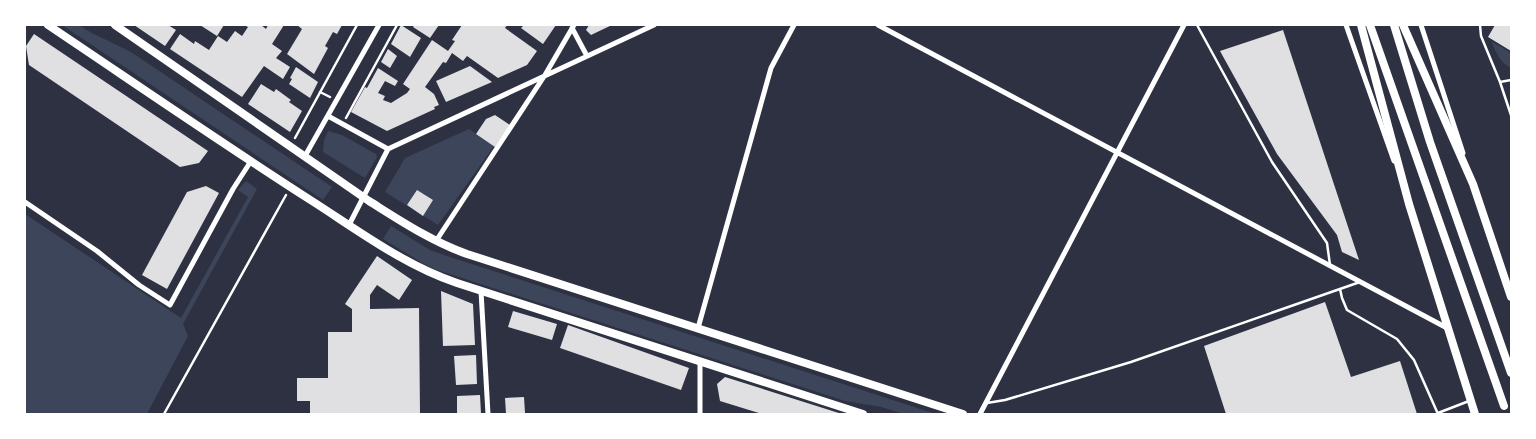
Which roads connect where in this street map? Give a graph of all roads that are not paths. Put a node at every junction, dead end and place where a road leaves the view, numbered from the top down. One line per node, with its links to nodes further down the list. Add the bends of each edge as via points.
1 (48, 25): 26 (main road)
2 (115, 25): 25 (main road)
3 (379, 25): 22 (street)
4 (654, 25): 17 (street)
5 (794, 25): 38 (street, via 772,68)
6 (878, 25): 24 (street)
7 (1184, 25): 24 (street)
8 (1197, 25): 33 (lane, via 1272,162 1328,244)
9 (1346, 25): 30 (street)
10 (1361, 25): 30 (main road)
11 (1370, 25): 44 (main road)
12 (1394, 25): 41 (main road, via 1430,142)
13 (1403, 25): 27 (main road)
14 (1421, 25): 27 (street)
15 (1480, 25): 20 (lane)
16 (573, 27): 17 (street); 18 (street)
17 (587, 56): 18 (street)
18 (545, 75): 23 (street); 32 (street)
19 (1511, 80): 20 (lane)
20 (1500, 82): 21 (lane)
21 (1511, 115)
22 (328, 116): 23 (street); 25 (street)
23 (388, 149): 28 (street)
24 (1117, 151): 33 (street); 43 (street)
25 (305, 156): 28 (main road)
26 (251, 161): 29 (street, via 170,305); 31 (main road)
27 (1473, 184): 37 (main road)
28 (364, 198): 31 (street); 32 (main road)
29 (25, 202)
30 (1409, 204): 39 (main road)
31 (349, 225): 36 (main road, via 414,265)
32 (436, 241): 38 (main road, via 467,254)
33 (1330, 265): 34 (street)
34 (1361, 282): 35 (lane); 39 (street)
35 (1340, 289): 43 (lane, via 1132,362); 45 (lane, via 1347,310 1397,339 1414,360)
36 (481, 291): 40 (main road); 46 (street)
37 (1511, 297)
38 (698, 328): 49 (main road)
39 (1447, 328): 42 (main road)
40 (700, 362): 47 (street); 48 (main road)
41 (1511, 373)
42 (1471, 400): 45 (lane); 51 (main road)
43 (986, 403): 50 (street)
44 (1504, 406)
45 (1438, 413)
46 (488, 414)
47 (700, 414)
48 (863, 414)
49 (963, 414)
50 (980, 414)
51 (1475, 414)

